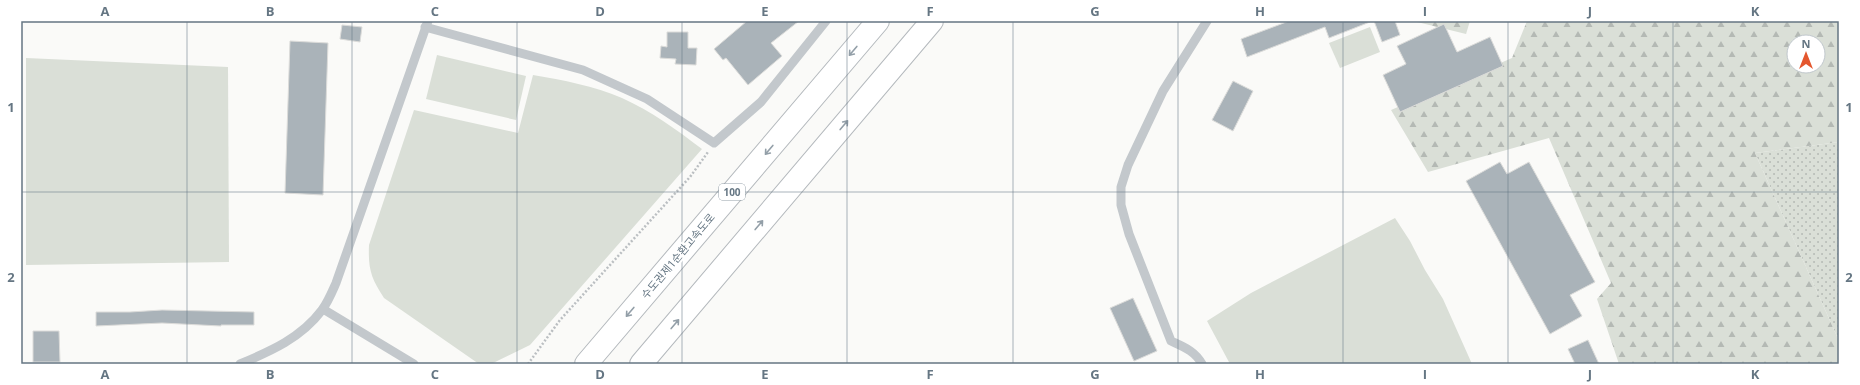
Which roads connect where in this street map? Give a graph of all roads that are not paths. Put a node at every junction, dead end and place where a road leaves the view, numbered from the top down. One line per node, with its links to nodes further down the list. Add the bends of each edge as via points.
1 (826, 21): 5 (lane, via 760,102 714,143 647,99 583,70)
2 (878, 21): 9 (highway, 수도권제1순환고속도로 / 100, one-way to 9)
3 (932, 21): 10 (highway, one-way to 3)
4 (1207, 21): 11 (lane, via 1163,91 1128,165 1122,187 1122,205 1130,234 1171,341 1186,347 1198,356)
5 (426, 24): 6 (lane, via 336,283)
6 (323, 309): 7 (lane); 8 (lane, via 306,329 277,348)
7 (413, 363)
8 (240, 364)
9 (586, 364)
10 (641, 364)
11 (1202, 364)

